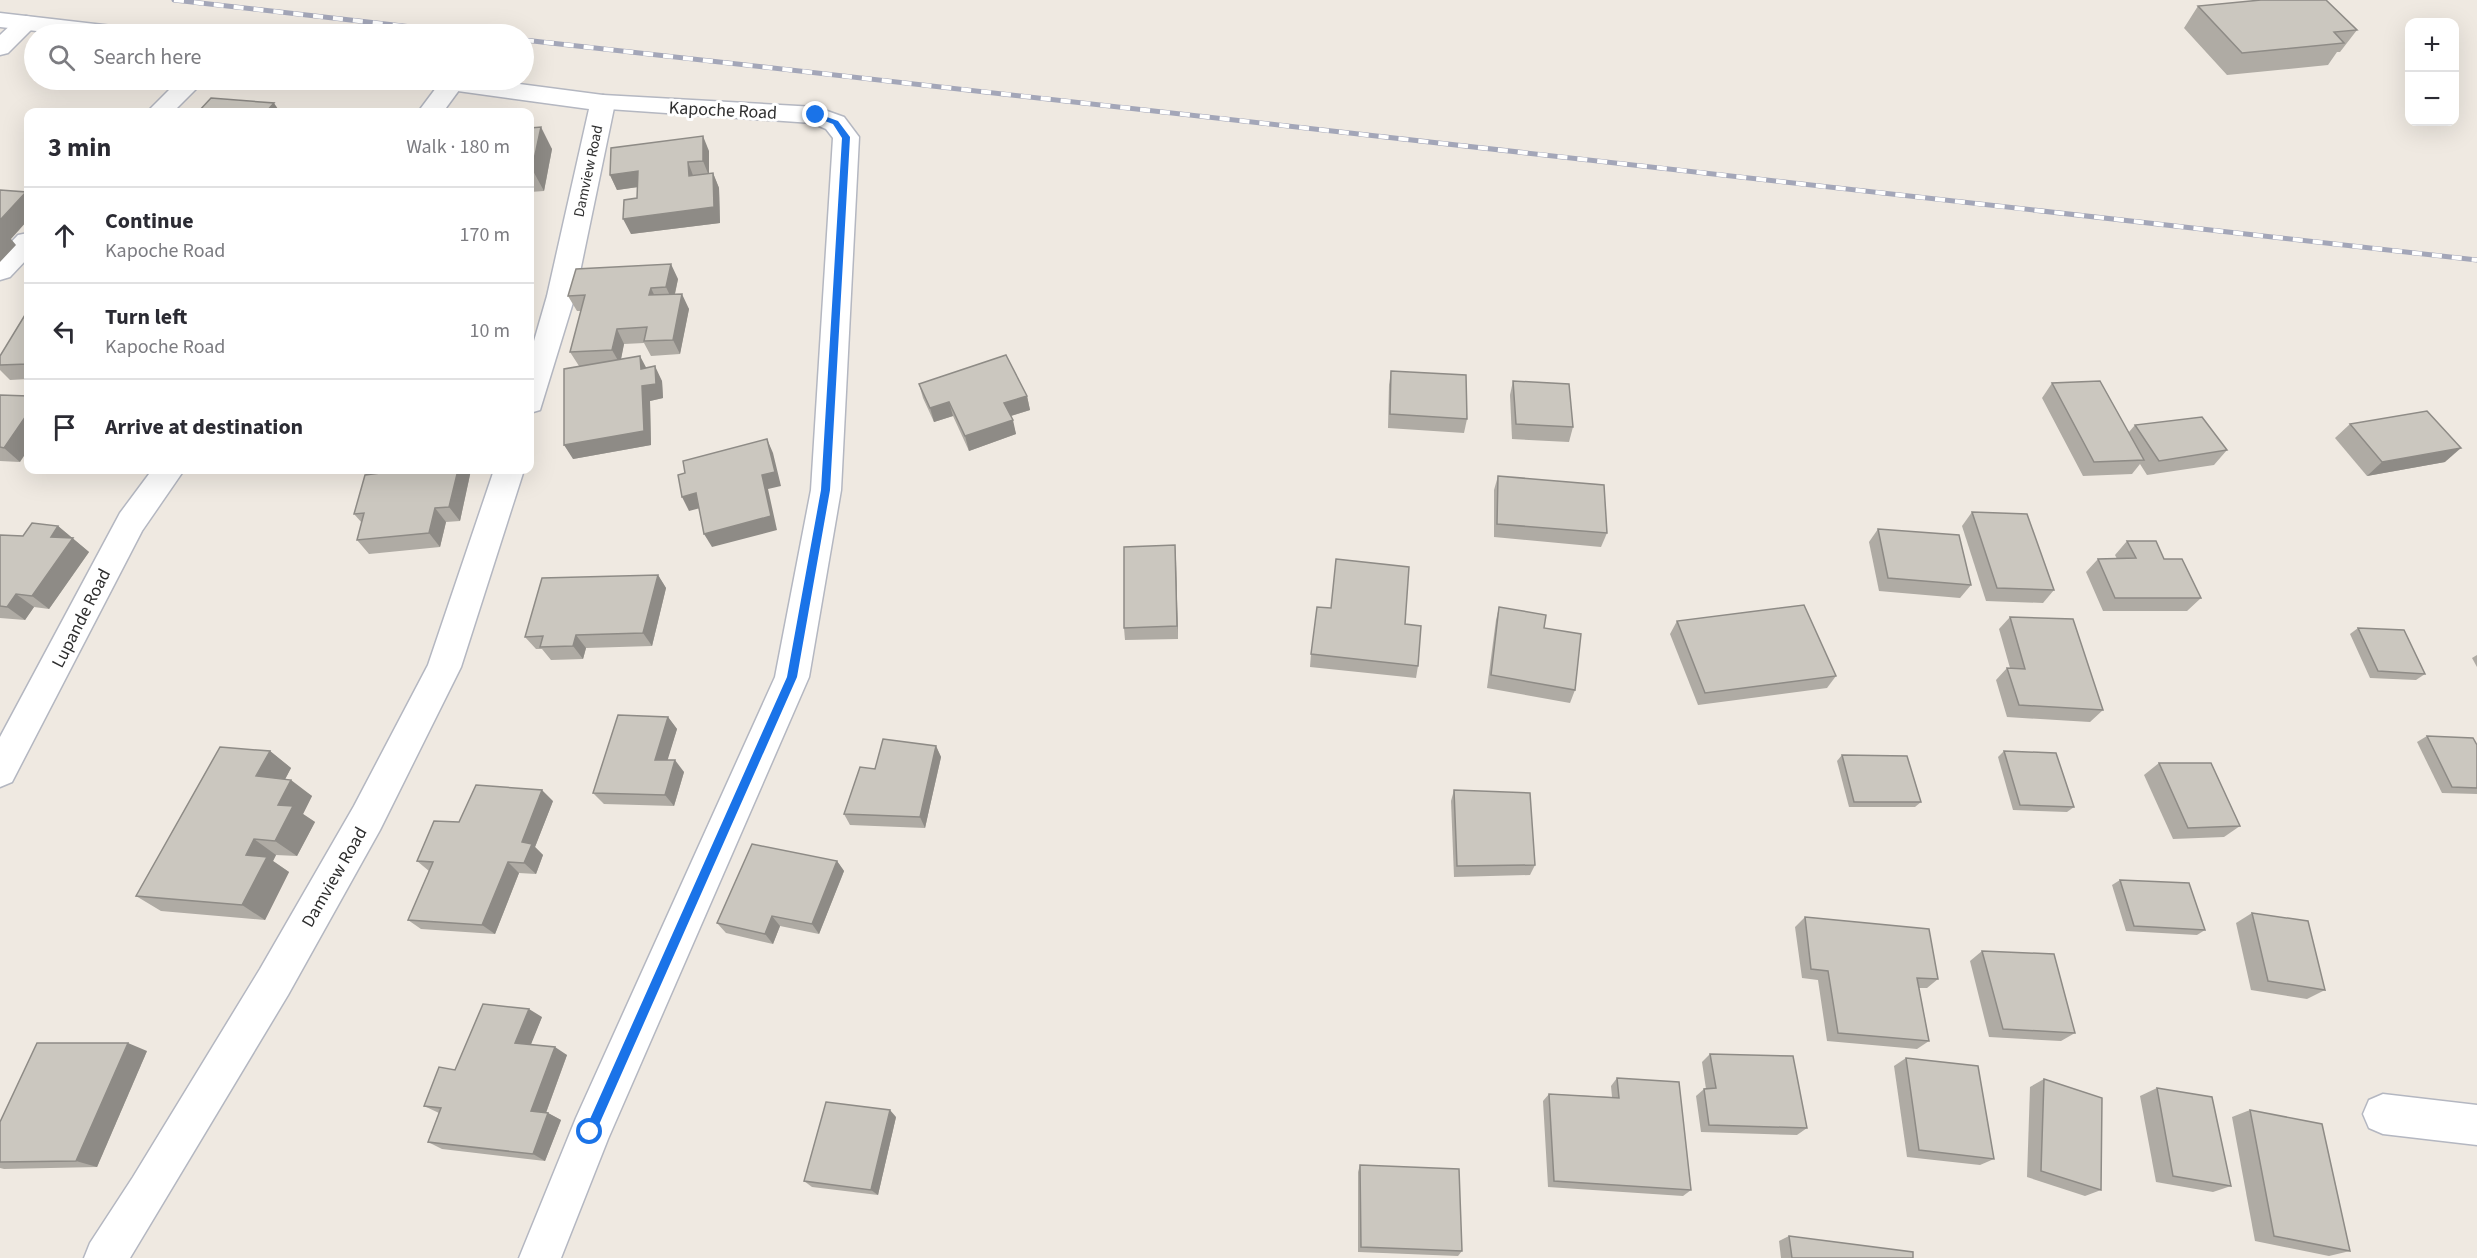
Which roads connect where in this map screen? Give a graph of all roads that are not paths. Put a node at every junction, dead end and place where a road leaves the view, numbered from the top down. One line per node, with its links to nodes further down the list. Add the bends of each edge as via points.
1 (0, 21): 2 (street)
2 (27, 23): 3 (street)
3 (36, 24)
4 (24, 26): 5 (street)
5 (0, 48)
6 (182, 90): 10 (street)
7 (440, 90): 11 (street)
8 (509, 90): 9 (street, Damview Road)
9 (603, 103): 14 (street, Damview Road, via 561,296); 21 (street, Kapoche Road, via 816,115 835,123 846,137 837,332 826,490 792,677 590,1132)
10 (163, 108)
11 (432, 108)
12 (24, 246): 13 (street)
13 (0, 270)
14 (534, 388)
15 (166, 474): 17 (street, Lupande Road, via 131,522)
16 (508, 474): 20 (street, Damview Road, via 444,667 388,778 274,982)
17 (0, 771)
18 (2383, 1114): 19 (street)
19 (2477, 1125)
20 (105, 1258)
21 (540, 1258)

